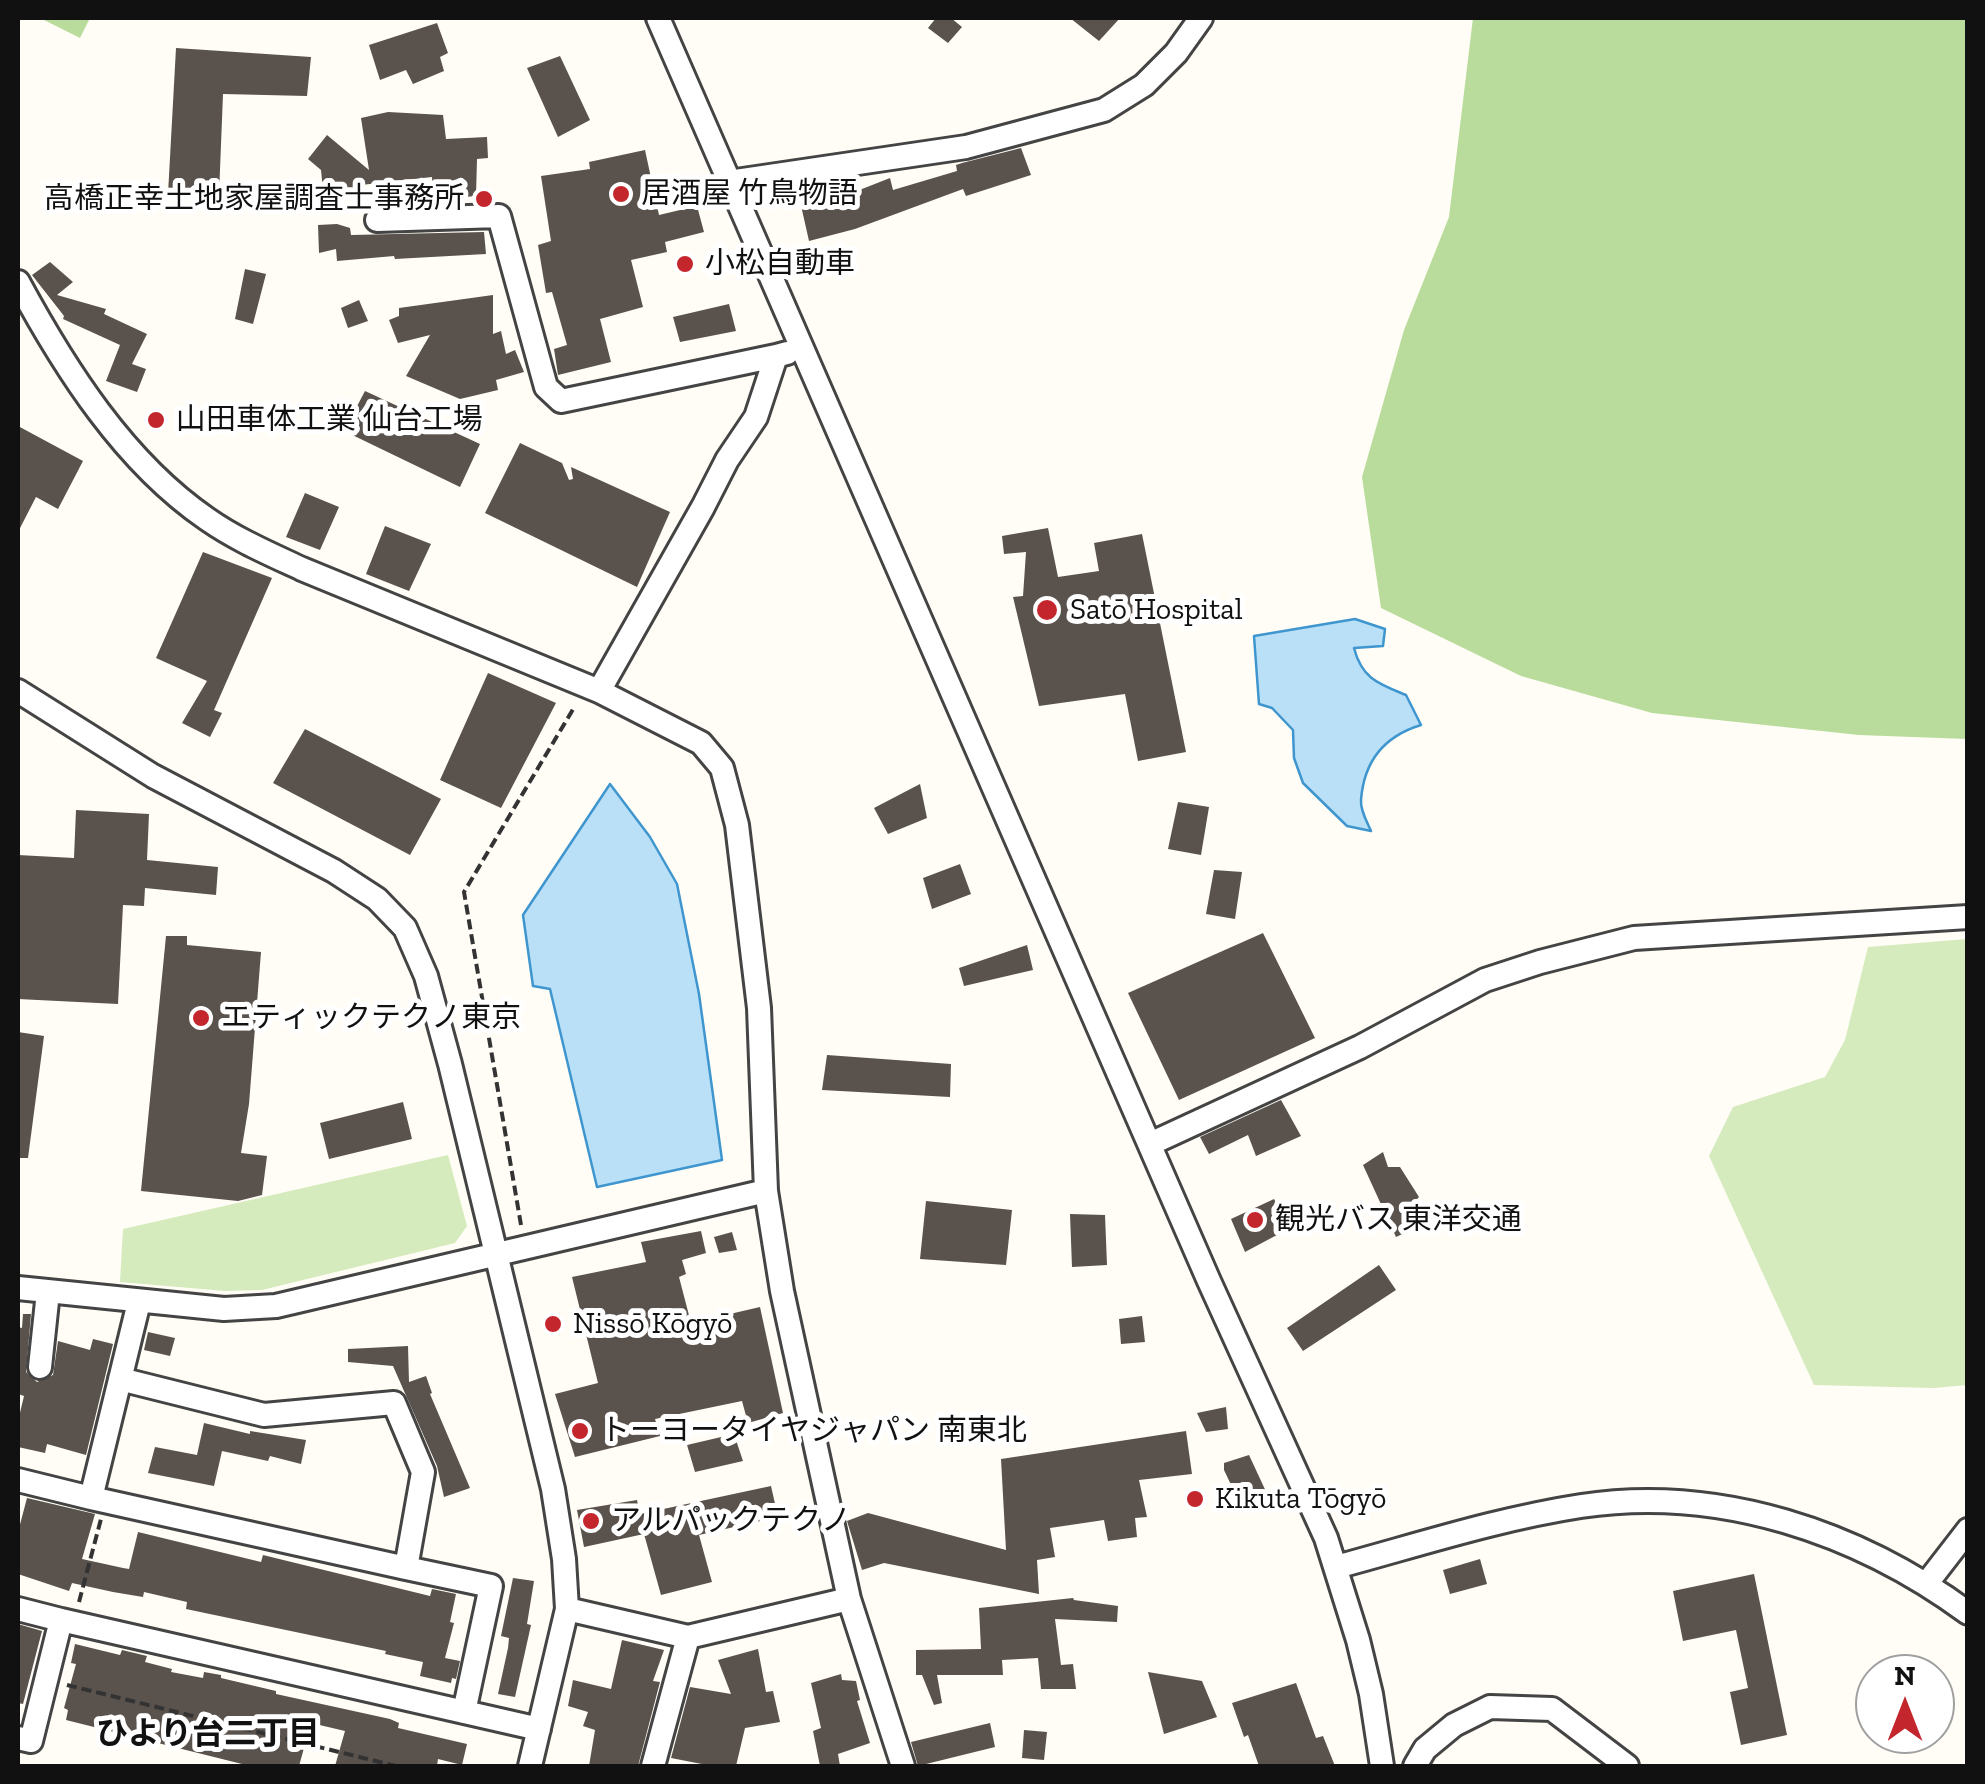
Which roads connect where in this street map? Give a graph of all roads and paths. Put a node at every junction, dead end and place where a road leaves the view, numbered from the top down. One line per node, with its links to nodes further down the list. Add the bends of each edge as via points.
1 (658, 18): 3 (street)
2 (1201, 18): 3 (street, via 1144,85 1104,110 966,147)
3 (729, 182): 6 (street)
4 (377, 220): 7 (street, via 499,216 546,387 561,400)
5 (18, 282): 8 (street, via 54,348 125,441 206,519 302,569)
6 (802, 347): 7 (street); 11 (street)
7 (776, 356): 8 (street, via 756,418 726,460)
8 (599, 691): 12 (street, via 701,743 722,768 737,825 759,1008); 13 (path, via 573,707 464,892)
9 (18, 692): 14 (street, via 153,776 334,871 377,899 405,928 426,976)
10 (1968, 917): 11 (street, via 1634,938 1540,962 1484,980)
11 (1150, 1144): 23 (street)
12 (766, 1191): 13 (street); 26 (street, via 793,1350)
13 (525, 1250): 14 (street)
14 (495, 1256): 17 (street, via 276,1306 224,1310); 28 (street, via 553,1489)
15 (18, 1288): 16 (street)
16 (48, 1292): 17 (street); 18 (street)
17 (139, 1302): 19 (street)
18 (40, 1367)
19 (120, 1379): 21 (street); 24 (street, via 264,1415 394,1403 422,1472)
20 (18, 1480): 21 (street)
21 (98, 1500): 24 (street); 30 (path)
22 (1968, 1530): 25 (street)
23 (1336, 1567): 25 (street, via 1526,1516 1660,1502 1730,1508 1798,1524); 40 (street, via 1371,1694)
24 (406, 1568): 33 (street, via 491,1586)
25 (1927, 1583): 29 (street)
26 (849, 1600): 31 (street); 39 (street)
27 (18, 1609): 30 (street)
28 (567, 1609): 31 (street); 34 (street)
29 (1968, 1614)
30 (68, 1618): 33 (street); 35 (street, via 31,1741)
31 (688, 1636): 38 (street)
32 (58, 1683): 36 (path)
33 (464, 1712): 34 (street)
34 (539, 1729): 37 (street)
35 (18, 1738)
36 (396, 1766)
37 (530, 1766)
38 (652, 1766)
39 (903, 1766)
40 (1382, 1766)
41 (1415, 1766): 42 (street, via 1454,1725 1490,1708 1552,1709)
42 (1627, 1766)

